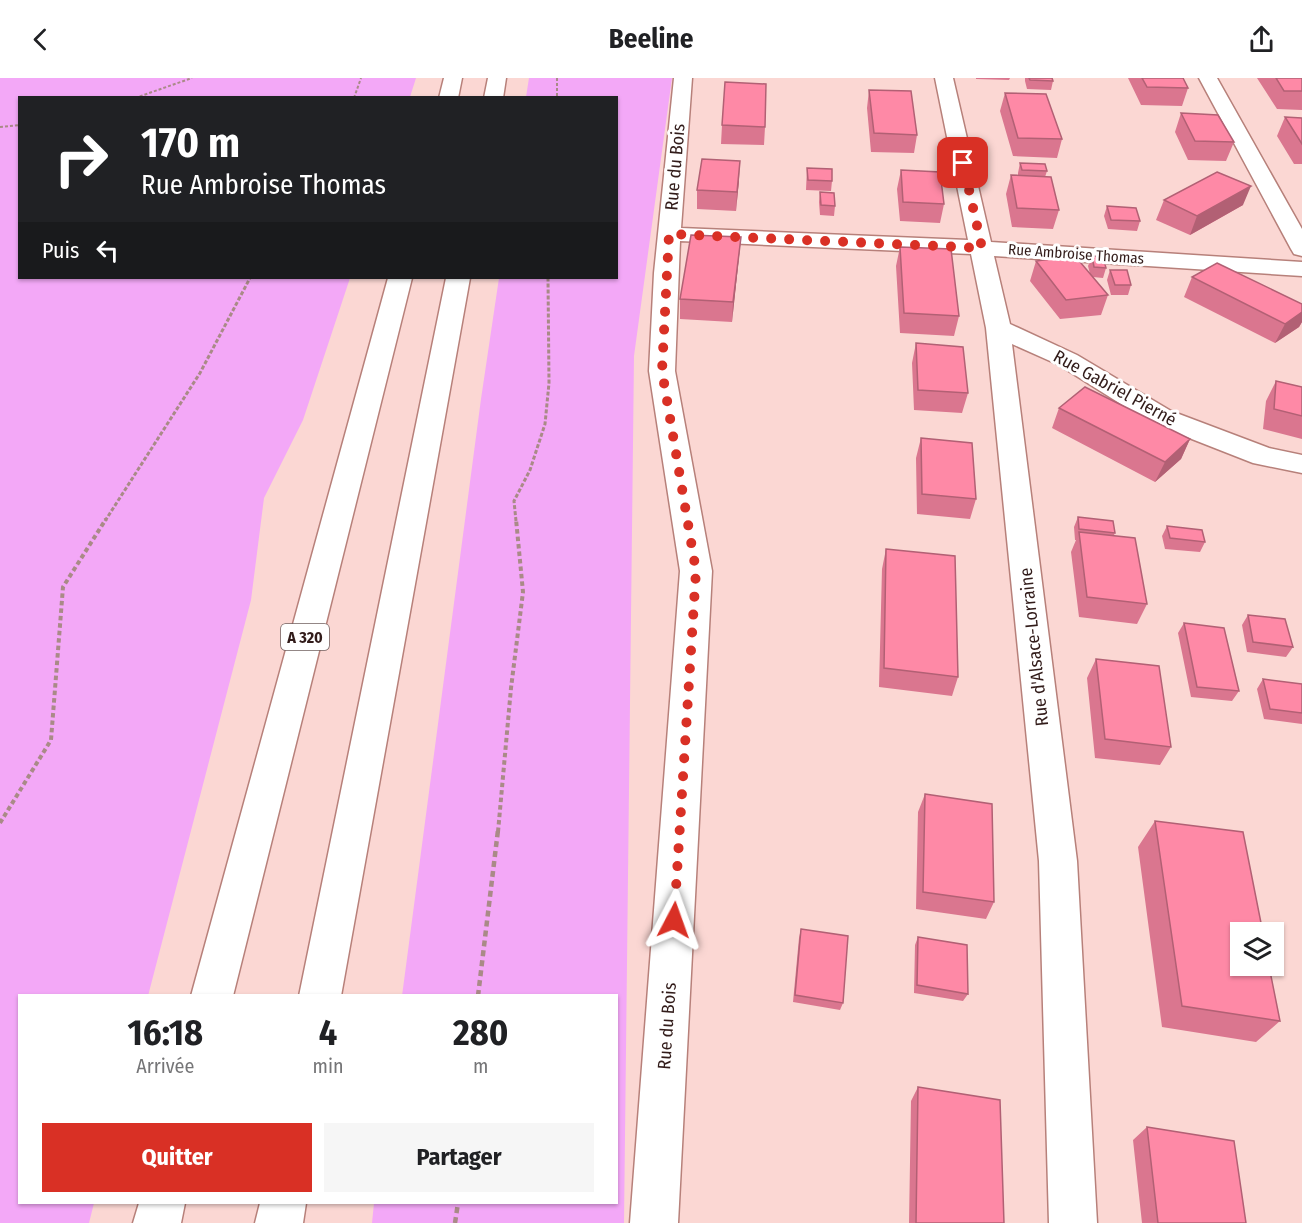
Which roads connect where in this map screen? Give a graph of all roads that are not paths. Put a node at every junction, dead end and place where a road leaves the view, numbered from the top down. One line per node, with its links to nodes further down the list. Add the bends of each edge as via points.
1 (453, 78): 6 (main road)
2 (497, 78): 7 (main road)
3 (683, 78): 8 (main road, Rue du Bois)
4 (944, 78): 9 (main road, Rue d'Alsace-Lorraine)
5 (1208, 78): 10 (main road)
6 (448, 96)
7 (493, 96)
8 (669, 234): 9 (main road, Rue Ambroise Thomas); 22 (main road, Rue du Bois, via 662,371 696,571)
9 (982, 248): 11 (main road, Rue Ambroise Thomas); 14 (main road, Rue d'Alsace-Lorraine)
10 (1302, 249)
11 (1302, 269)
12 (400, 279): 16 (main road, A 320)
13 (458, 279): 17 (main road)
14 (998, 328): 15 (main road, Rue Gabriel Pierné, via 1068,360 1161,417 1263,456); 23 (main road, Rue d'Alsace-Lorraine, via 1058,861)
15 (1302, 464)
16 (213, 994)
17 (320, 994)
18 (162, 1204): 20 (main road)
19 (283, 1204): 21 (main road)
20 (157, 1223)
21 (279, 1223)
22 (654, 1223)
23 (1073, 1223)

